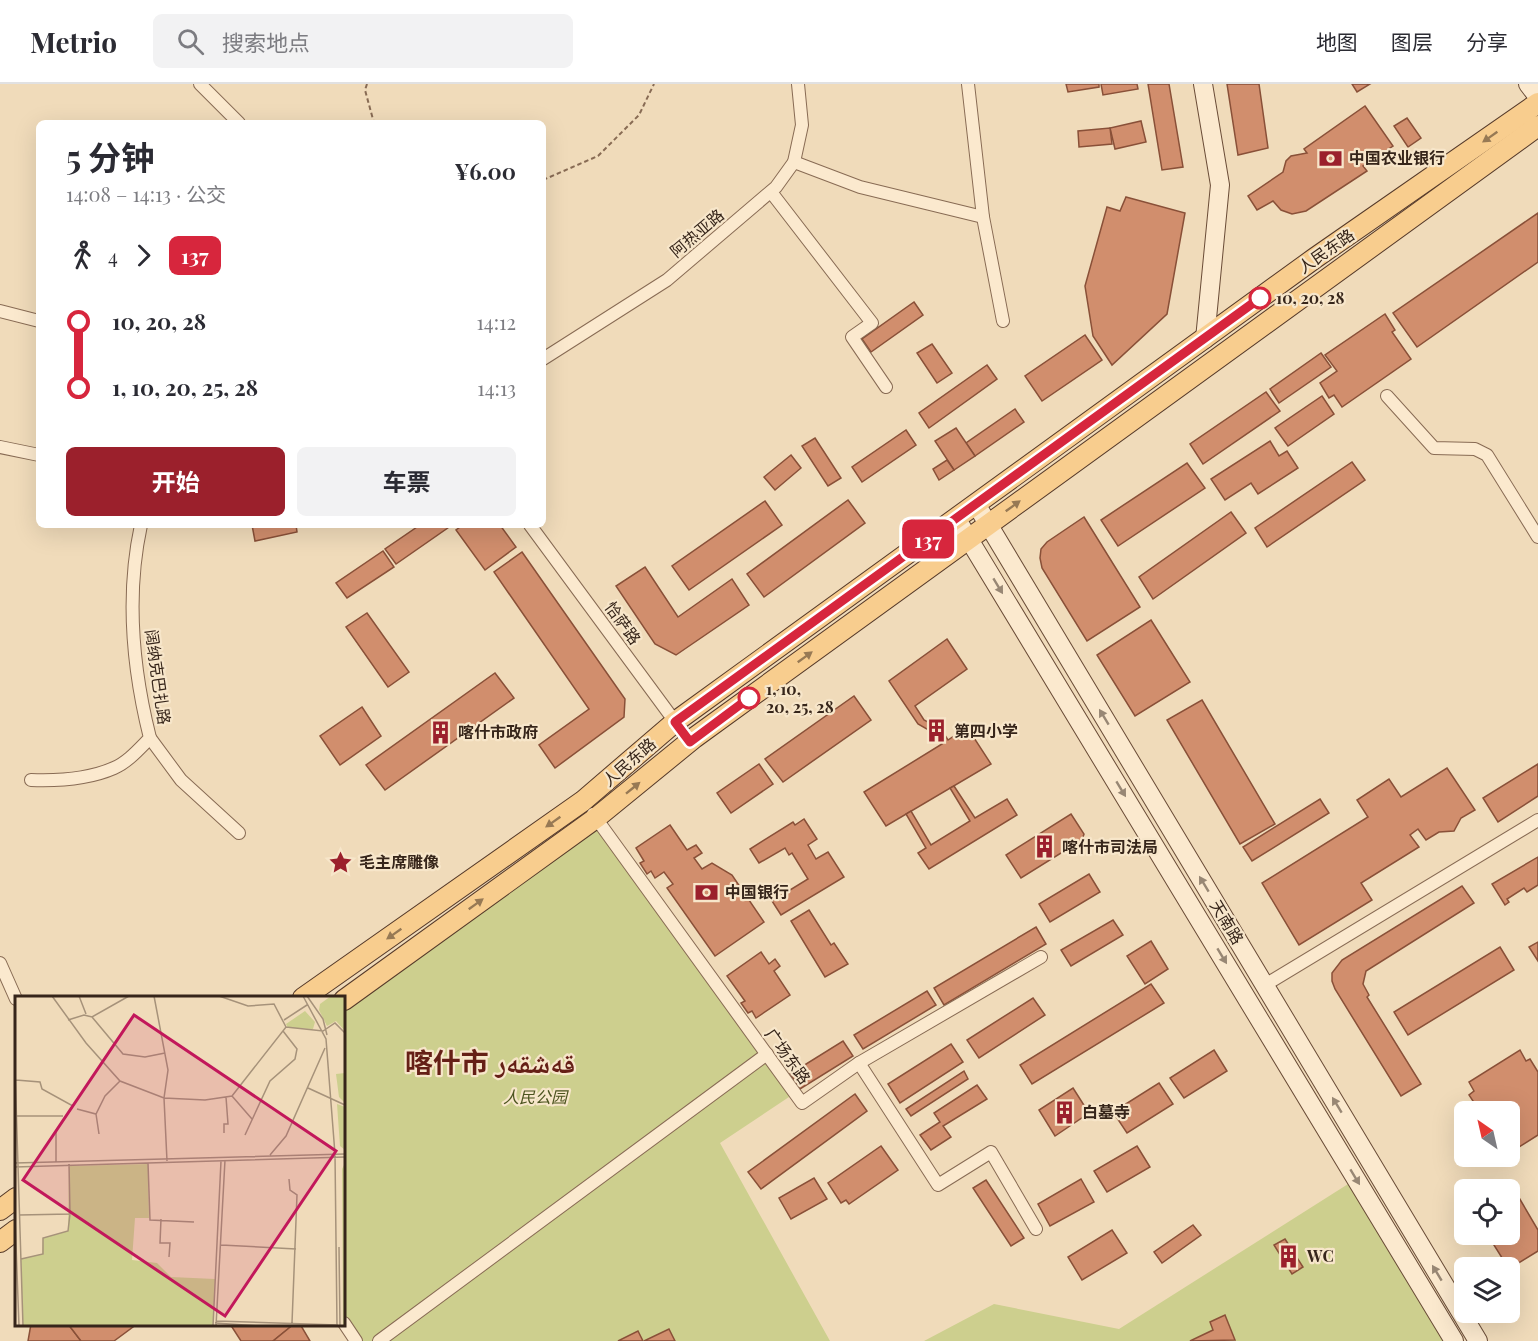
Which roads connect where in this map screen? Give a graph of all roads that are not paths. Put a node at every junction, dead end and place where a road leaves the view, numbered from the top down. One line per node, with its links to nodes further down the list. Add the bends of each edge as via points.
1 (200, 84): 8 (street)
2 (798, 84): 10 (street, 阿热亚路, via 802,125)
3 (968, 84): 12 (street)
4 (1203, 84): 16 (street, via 1220,185)
5 (1528, 84): 6 (street)
6 (1538, 97)
7 (1538, 104): 16 (main road, 人民东路, one-way to 16)
8 (236, 120)
9 (1538, 126): 24 (main road, 人民东路, one-way to 9)
10 (794, 162): 11 (street, 阿热亚路); 12 (street, via 860,187)
11 (771, 192): 17 (street, 阿热亚路, via 667,280); 18 (street, via 872,323 852,336)
12 (983, 217): 15 (street)
13 (0, 311): 14 (street)
14 (36, 320)
15 (1003, 321)
16 (1205, 339): 22 (main road, 人民东路)
17 (546, 357)
18 (886, 387)
19 (1387, 396): 27 (street, via 1434,448 1475,449 1487,455)
20 (0, 447): 21 (street)
21 (36, 455)
22 (976, 504): 23 (main road, 人民东路); 24 (street, 天南路)
23 (956, 518): 28 (street, 天南路); 29 (main road, 人民东路)
24 (988, 524): 28 (main road, 人民东路); 39 (street, 天南路, one-way to 24)
25 (140, 528): 30 (street, 阔纳克巴扎路, via 135,554 133,615)
26 (532, 528): 29 (street, 恰萨路)
27 (1538, 537)
28 (969, 538): 31 (main road, 人民东路, one-way to 28); 53 (street, 天南路, one-way to 53)
29 (675, 722): 31 (street, 恰萨路); 33 (main road, 人民东路)
30 (150, 738): 32 (street, 阔纳克巴扎路, via 115,768 91,775); 36 (street, via 181,780)
31 (690, 742): 34 (main road, 人民东路, one-way to 31)
32 (32, 780)
33 (583, 801): 34 (street, 广场东路); 40 (main road, 人民东路, one-way to 40)
34 (596, 818): 42 (main road, 人民东路, one-way to 34); 43 (street, 广场东路)
35 (1538, 820): 39 (street)
36 (239, 833)
37 (1041, 957): 44 (street, 广场东路)
38 (0, 963): 41 (street)
39 (1265, 985): 54 (street, 天南路, one-way to 39)
40 (306, 996)
41 (15, 997)
42 (345, 999)
43 (767, 1054): 44 (street, 广场东路, via 802,1103); 52 (street)
44 (859, 1063): 47 (street, via 939,1185 991,1152)
45 (15, 1199): 46 (main road)
46 (0, 1210)
47 (1036, 1228)
48 (15, 1231): 49 (main road)
49 (0, 1242)
50 (345, 1324): 51 (street)
51 (356, 1341)
52 (379, 1341)
53 (1454, 1341)
54 (1478, 1341)

